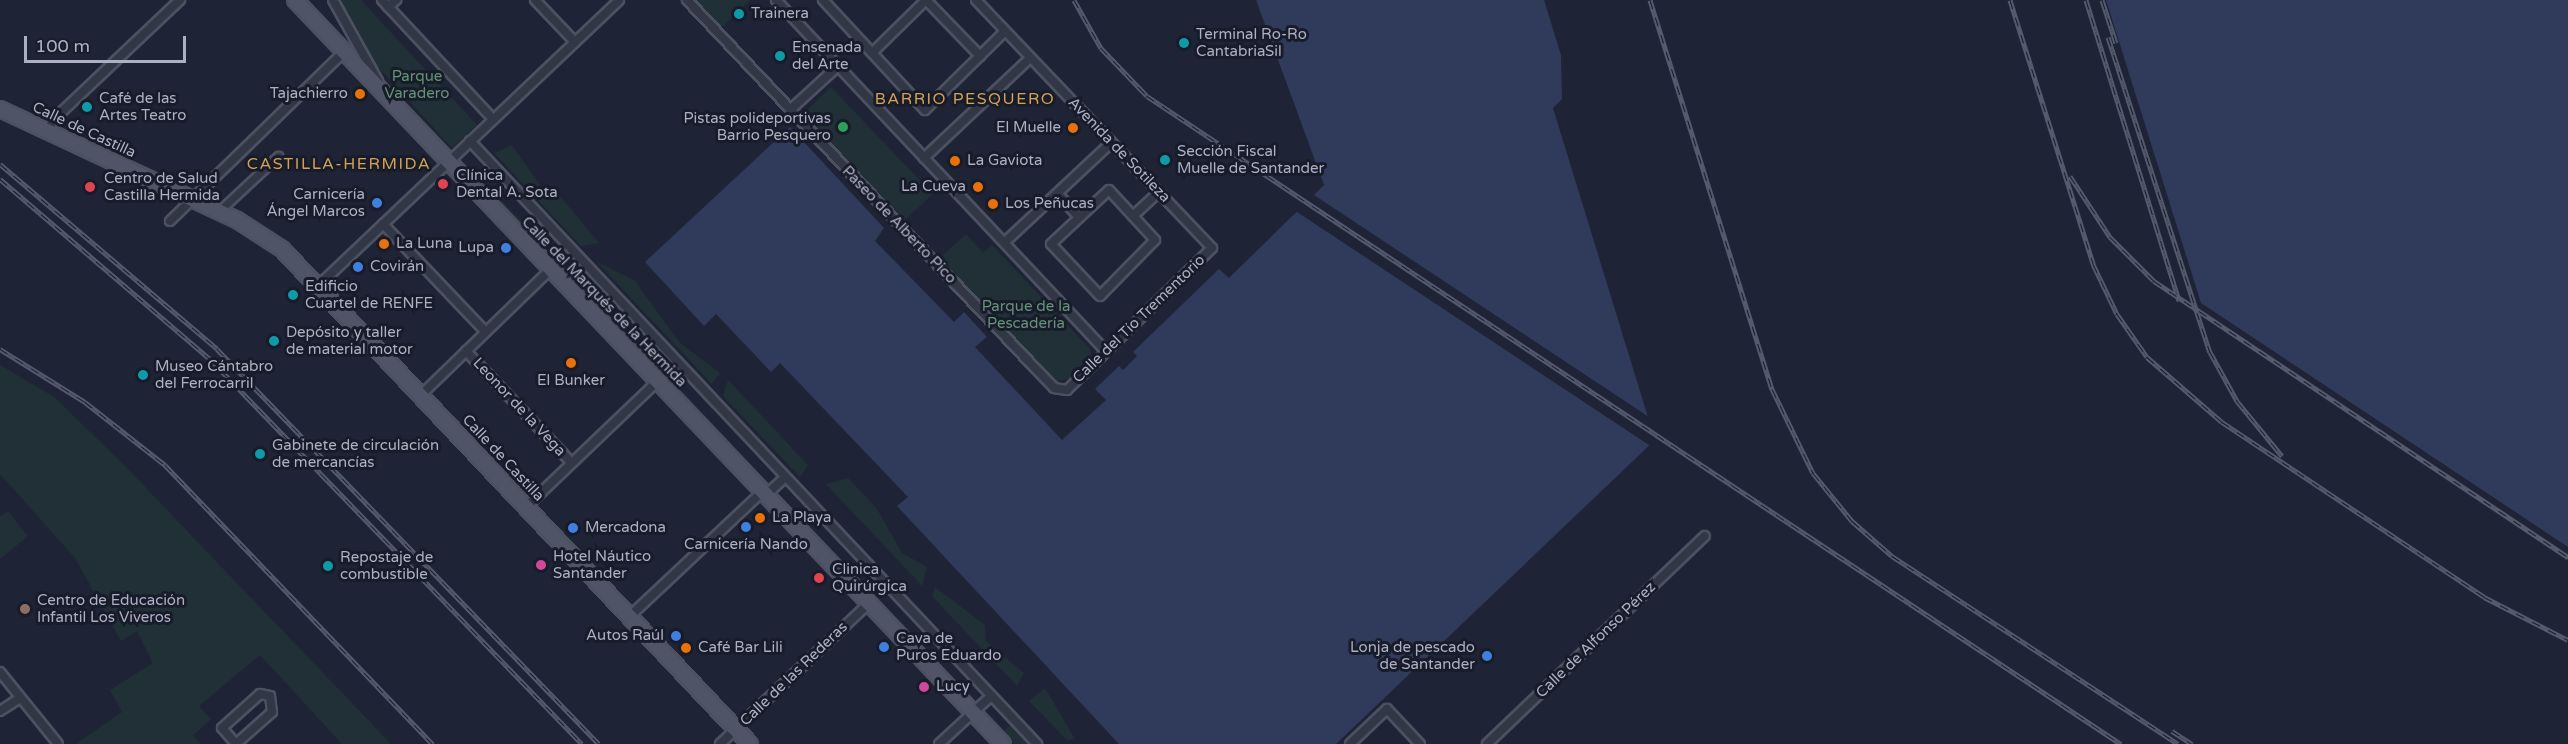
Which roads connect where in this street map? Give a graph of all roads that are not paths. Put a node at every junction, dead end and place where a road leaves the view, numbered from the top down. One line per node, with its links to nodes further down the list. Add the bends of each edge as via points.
1 (180, 0): 24 (street, via 53,120)
2 (295, 0): 15 (main road, Calle del Marqués de la Hermida)
3 (333, 0): 20 (street)
4 (396, 0): 12 (street)
5 (535, 0): 14 (street)
6 (619, 0): 14 (street)
7 (687, 0): 22 (street, Paseo de Alberto Pico)
8 (776, 0): 19 (street)
9 (823, 0): 16 (street)
10 (926, 0): 16 (street); 17 (street)
11 (976, 0): 13 (street, Avenida de Sotileza)
12 (385, 3): 23 (street)
13 (1005, 32): 17 (street); 18 (street, Avenida de Sotileza)
14 (575, 42): 23 (street)
15 (344, 52): 20 (main road, Calle del Marqués de la Hermida); 32 (street)
16 (872, 53): 17 (street, via 925,110)
17 (980, 56)
18 (1030, 58): 26 (street, Avenida de Sotileza); 28 (street)
19 (837, 67): 22 (street); 28 (street)
20 (389, 99): 29 (main road, Calle del Marqués de la Hermida)
21 (0, 109): 24 (main road, Calle de Castilla)
22 (790, 110): 46 (street, Paseo de Alberto Pico, via 1047,381)
23 (493, 119): 25 (street)
24 (48, 131): 32 (main road, Calle de Castilla)
25 (470, 141): 29 (street); 49 (street)
26 (1112, 142): 30 (street, Avenida de Sotileza); 31 (street)
27 (278, 156): 33 (street)
28 (924, 158): 38 (street)
29 (447, 162): 37 (street); 40 (main road, Calle del Marqués de la Hermida)
30 (1159, 192): 34 (street); 39 (street, Avenida de Sotileza)
31 (1058, 194): 35 (street); 38 (street)
32 (193, 199): 33 (main road, Calle de Castilla); 36 (street)
33 (219, 211): 41 (main road, Calle de Castilla, via 282,249)
34 (1133, 216): 35 (street, via 1109,190); 35 (street, via 1155,240 1100,296 1051,244)
35 (1079, 217)
36 (170, 221)
37 (383, 224): 41 (street); 42 (street)
38 (1005, 242): 44 (street)
39 (1212, 248): 44 (street, Calle del Tío Trementorio)
40 (550, 270): 42 (street); 45 (main road, Calle del Marqués de la Hermida)
41 (318, 286): 47 (main road, Calle de Castilla)
42 (486, 332): 43 (street)
43 (466, 351): 47 (street); 48 (street, Leonor de la Vega)
44 (1106, 351): 46 (street, Calle del Tío Trementorio)
45 (657, 382): 48 (street); 50 (main road, Calle del Marqués de la Hermida)
46 (1066, 390)
47 (421, 395): 51 (main road, Calle de Castilla)
48 (572, 463): 51 (street)
49 (784, 478): 50 (street); 56 (street)
50 (763, 494): 53 (main road, Calle del Marqués de la Hermida); 54 (street)
51 (525, 507): 54 (main road, Calle de Castilla)
52 (1705, 536): 70 (street, Calle de Alfonso Pérez)
53 (868, 604): 59 (main road, Calle del Marqués de la Hermida); 60 (street, Calle de las Rederas)
54 (630, 616): 60 (main road, Calle de Castilla)
55 (0, 672): 57 (street)
56 (991, 696): 59 (street); 67 (street)
57 (17, 700): 58 (street); 62 (street)
58 (0, 711)
59 (972, 713): 61 (main road, Calle del Marqués de la Hermida); 66 (street)
60 (737, 729): 64 (street, Calle de las Rederas); 65 (main road, Calle de Castilla)
61 (998, 741)
62 (58, 744)
63 (236, 744): 63 (street, via 268,718 274,705 270,696 254,697 222,728)
64 (720, 744)
65 (750, 744)
66 (939, 744)
67 (1037, 744)
68 (1350, 744): 69 (street, via 1387,709)
69 (1420, 744)
70 (1487, 744)

